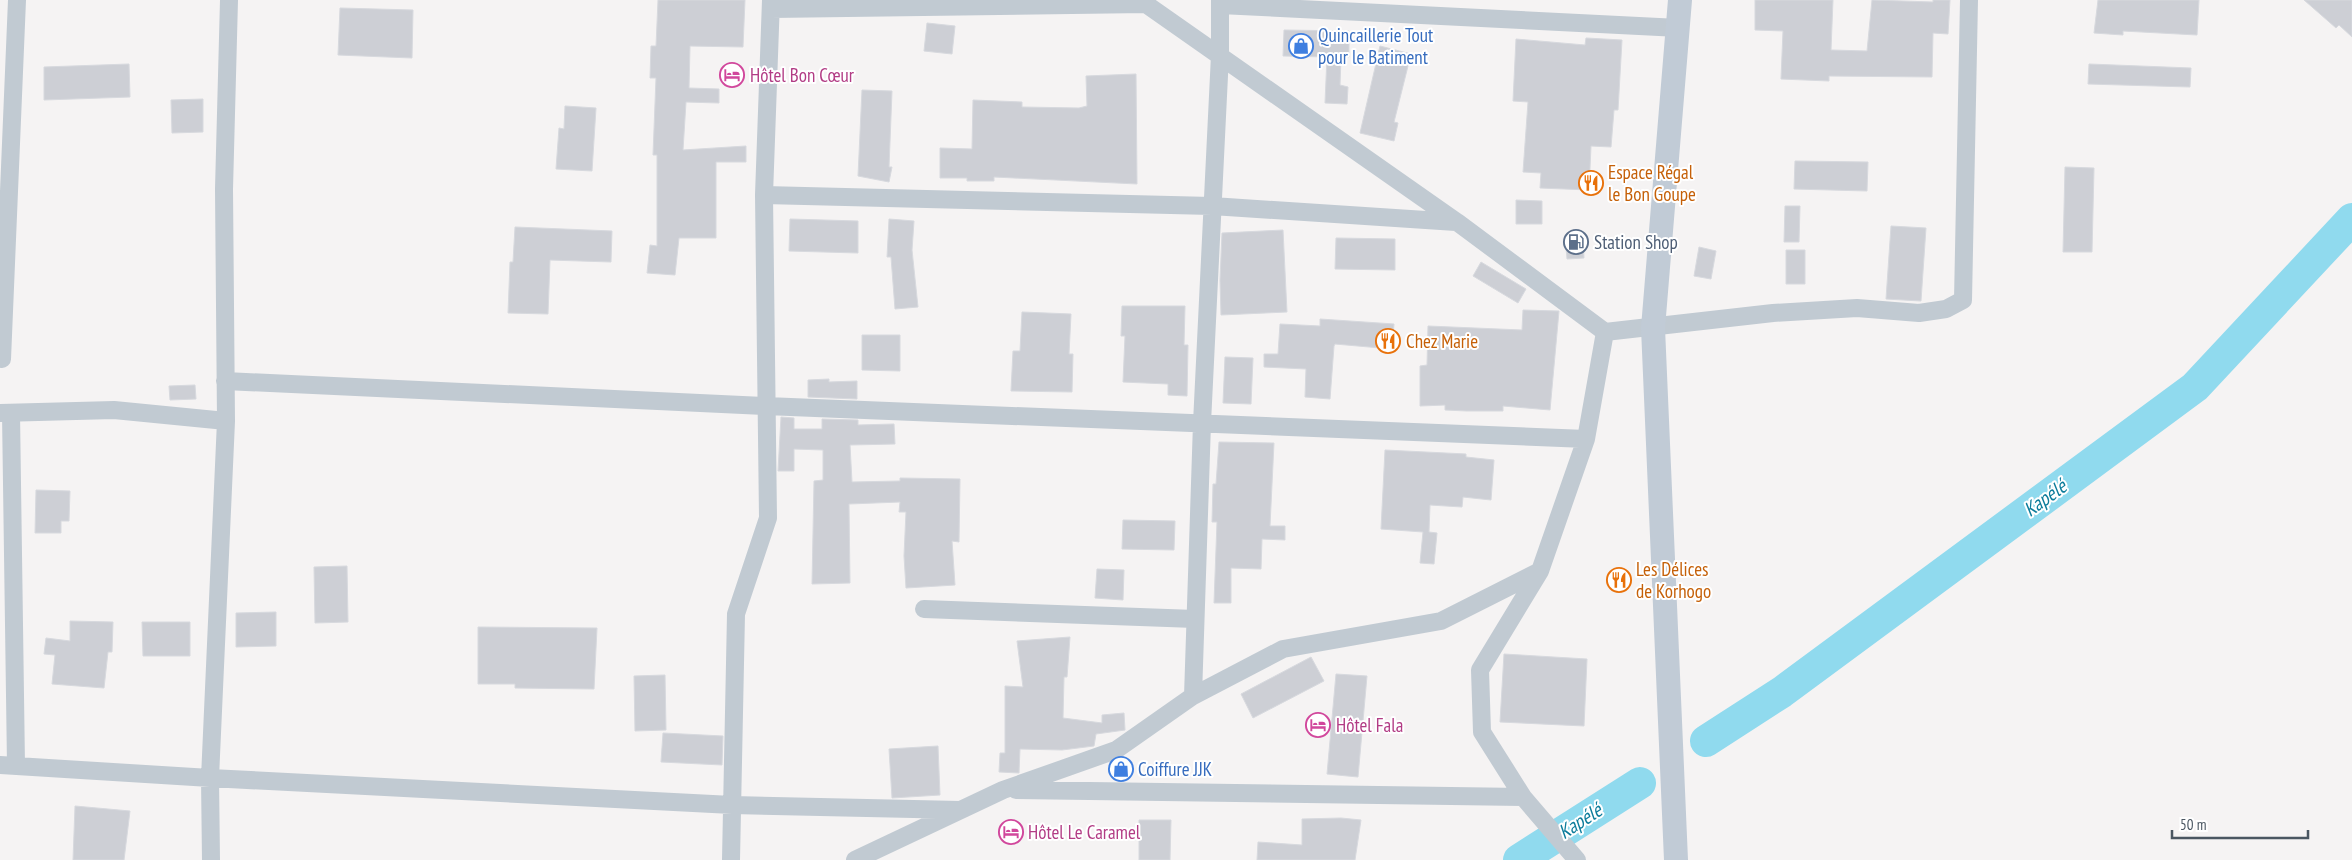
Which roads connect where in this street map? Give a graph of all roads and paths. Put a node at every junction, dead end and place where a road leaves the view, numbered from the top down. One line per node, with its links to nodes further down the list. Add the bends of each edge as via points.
1 (17, 0): 15 (street)
2 (228, 0): 16 (street, via 224,189)
3 (1680, 0): 8 (street)
4 (1969, 0): 13 (street, via 1963,300 1946,309 1919,313 1857,308 1773,313)
5 (1143, 2): 7 (street); 9 (street)
6 (1220, 3): 8 (street); 9 (street)
7 (771, 4): 10 (street)
8 (1678, 28): 13 (street)
9 (1220, 55): 11 (street); 12 (street)
10 (764, 195): 11 (street); 17 (street)
11 (1212, 206): 12 (street); 20 (street)
12 (1457, 222): 14 (street)
13 (1653, 328): 14 (street); 36 (street)
14 (1605, 332): 21 (street)
15 (2, 359)
16 (225, 381): 17 (street); 19 (street)
17 (766, 406): 20 (street); 30 (street, via 768,518 736,614)
18 (6, 413): 19 (street, via 114,410); 26 (street)
19 (226, 421): 27 (street)
20 (1202, 423): 21 (street); 24 (street)
21 (1586, 439): 22 (street)
22 (1540, 571): 25 (street, via 1441,621 1283,649); 29 (street, via 1480,670 1482,732)
23 (924, 609): 24 (street)
24 (1196, 619): 25 (street)
25 (1192, 696): 28 (street, via 1116,750)
26 (8, 765): 27 (street)
27 (210, 778): 30 (street); 32 (street)
28 (1003, 790): 29 (street); 31 (street)
29 (1523, 797): 35 (street)
30 (732, 805): 31 (street); 33 (street)
31 (960, 810): 34 (street)
32 (211, 860)
33 (731, 860)
34 (855, 860)
35 (1578, 860)
36 (1676, 860)

